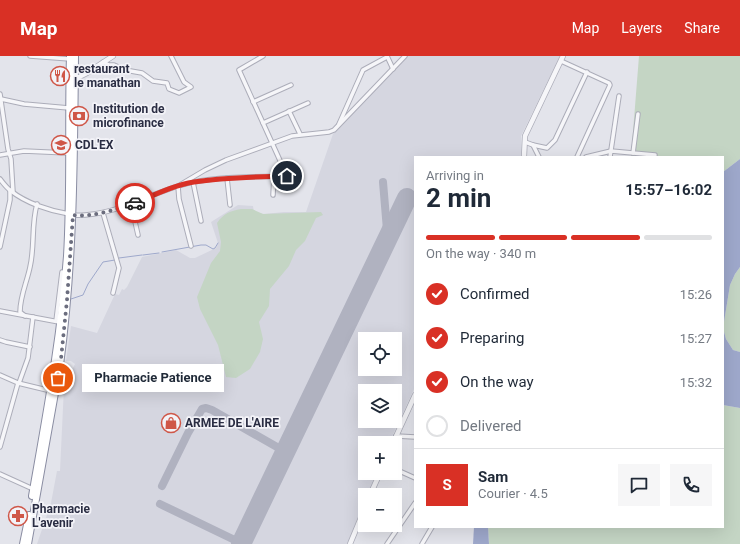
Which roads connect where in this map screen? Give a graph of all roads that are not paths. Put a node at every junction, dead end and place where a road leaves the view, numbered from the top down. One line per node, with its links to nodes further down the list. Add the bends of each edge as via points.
1 (30, 56): 2 (street)
2 (34, 56): 8 (street)
3 (113, 56): 10 (street)
4 (171, 56): 10 (street, via 184,82 191,87 179,93 169,89 168,83 153,81 142,73)
5 (264, 56): 18 (street, via 239,70)
6 (387, 56): 11 (street); 24 (street, via 363,70)
7 (405, 56): 11 (street)
8 (72, 57): 13 (highway); 20 (highway)
9 (562, 58): 12 (street); 26 (street)
10 (103, 62): 13 (street)
11 (393, 69): 24 (street)
12 (587, 72): 28 (street, via 555,140 547,148); 37 (street, via 609,83 610,87)
13 (75, 79): 51 (highway)
14 (291, 85): 18 (street)
15 (0, 94): 17 (street)
16 (619, 96): 29 (street)
17 (1, 99): 20 (street); 32 (street)
18 (253, 102): 23 (street)
19 (308, 103): 21 (street)
20 (70, 108): 30 (highway)
21 (289, 111): 23 (street); 25 (street)
22 (638, 114): 31 (street)
23 (263, 123): 27 (street)
24 (338, 127): 25 (street, via 330,132)
25 (300, 134): 27 (street)
26 (525, 142): 28 (street); 35 (street)
27 (272, 144): 40 (street, via 287,176); 44 (street, via 226,160)
28 (533, 145): 36 (street)
29 (611, 151): 31 (street); 38 (street); 39 (street)
30 (68, 153): 32 (street, via 24,151); 51 (highway)
31 (633, 153): 34 (street)
32 (9, 154): 33 (street); 45 (street)
33 (0, 155)
34 (655, 155)
35 (524, 156)
36 (538, 156)
37 (577, 156)
38 (590, 156)
39 (610, 156)
40 (274, 176): 41 (street); 46 (street)
41 (227, 178): 43 (street); 49 (street)
42 (0, 179): 45 (street)
43 (193, 182): 44 (street); 52 (street)
44 (178, 186): 48 (street); 55 (street)
45 (12, 191): 47 (street); 53 (street)
46 (273, 195)
47 (37, 204): 51 (street); 60 (street, via 33,218 30,266 20,307 20,312)
48 (131, 204): 50 (street); 54 (street)
49 (230, 205)
50 (103, 213): 51 (street, via 80,216); 58 (street, via 119,268)
51 (71, 214): 62 (highway); 82 (highway, via 70,263 61,359)
52 (201, 221)
53 (1, 235): 56 (street)
54 (138, 235)
55 (191, 246)
56 (0, 247)
57 (62, 272): 62 (street)
58 (113, 293)
59 (0, 311): 60 (street)
60 (25, 316): 61 (street)
61 (33, 317): 62 (street); 64 (street)
62 (58, 322): 67 (highway)
63 (0, 340): 64 (street)
64 (30, 347): 66 (street)
65 (0, 375): 66 (street)
66 (19, 383): 67 (street); 69 (street)
67 (51, 391): 77 (highway)
68 (414, 397): 70 (street)
69 (2, 430): 73 (street)
70 (396, 436)
71 (402, 436): 72 (street)
72 (414, 437)
73 (0, 447)
74 (402, 472): 76 (street)
75 (0, 474): 77 (street)
76 (414, 478)
77 (33, 489): 81 (highway)
78 (414, 504): 84 (street)
79 (358, 525): 83 (street)
80 (431, 528): 85 (street)
81 (23, 544)
82 (28, 544)
83 (350, 544)
84 (387, 544)
85 (422, 544)

